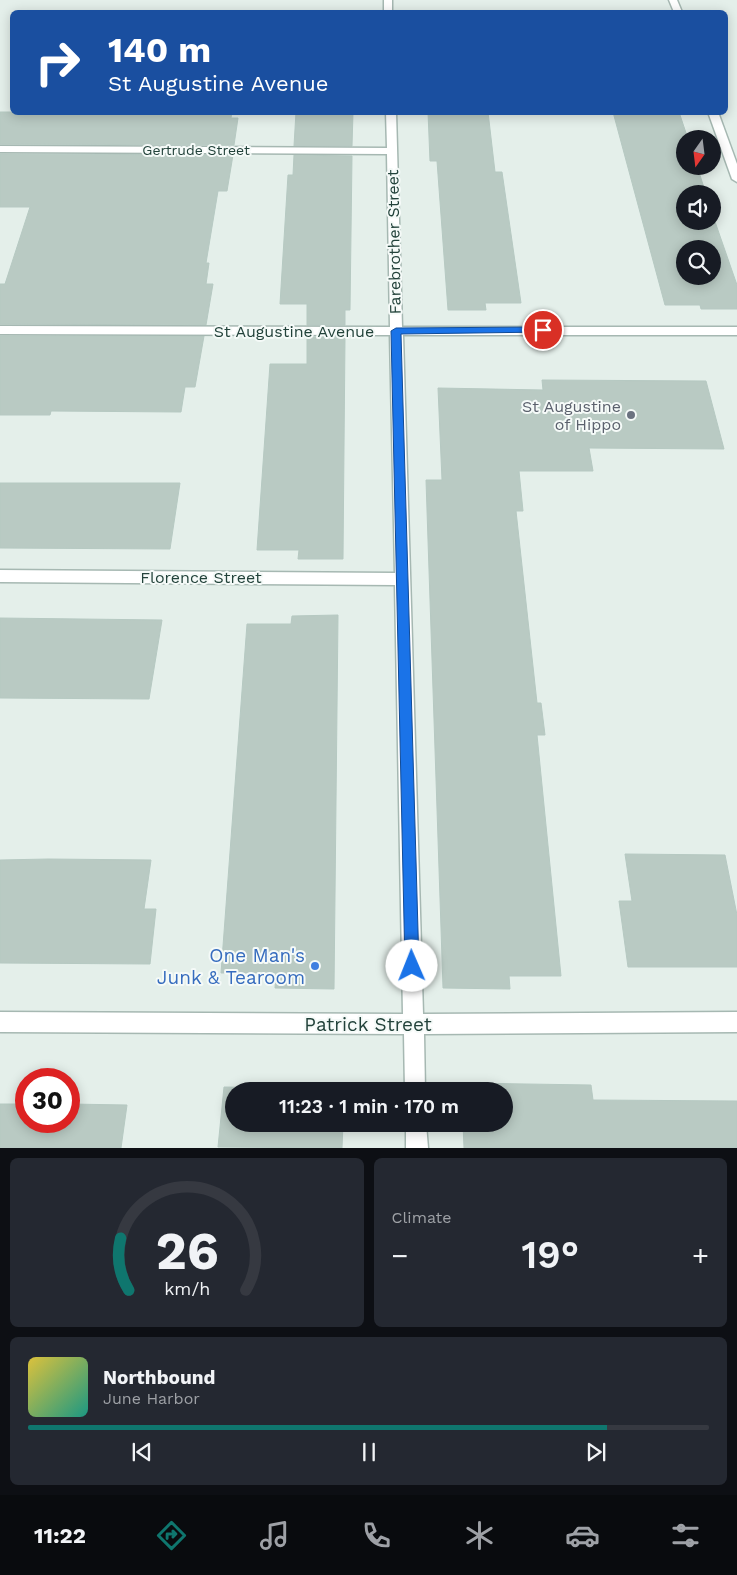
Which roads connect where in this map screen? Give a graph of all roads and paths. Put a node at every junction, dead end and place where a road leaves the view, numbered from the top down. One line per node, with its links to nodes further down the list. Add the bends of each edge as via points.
1 (391, 115): 4 (street, Farebrother Street)
2 (714, 115): 5 (street)
3 (0, 149): 4 (street, Gertrude Street)
4 (392, 151): 8 (street, Farebrother Street)
5 (737, 179)
6 (0, 330): 8 (street, St Augustine Avenue)
7 (737, 330): 8 (street, St Augustine Avenue)
8 (396, 331): 10 (street, Farebrother Street)
9 (0, 576): 10 (street, Florence Street)
10 (402, 579): 13 (street, Farebrother Street)
11 (0, 1022): 13 (street, Patrick Street)
12 (737, 1022): 13 (street, Patrick Street)
13 (414, 1024): 14 (street, Farebrother Street)
14 (415, 1082)
15 (416, 1132): 16 (street)
16 (417, 1148)

